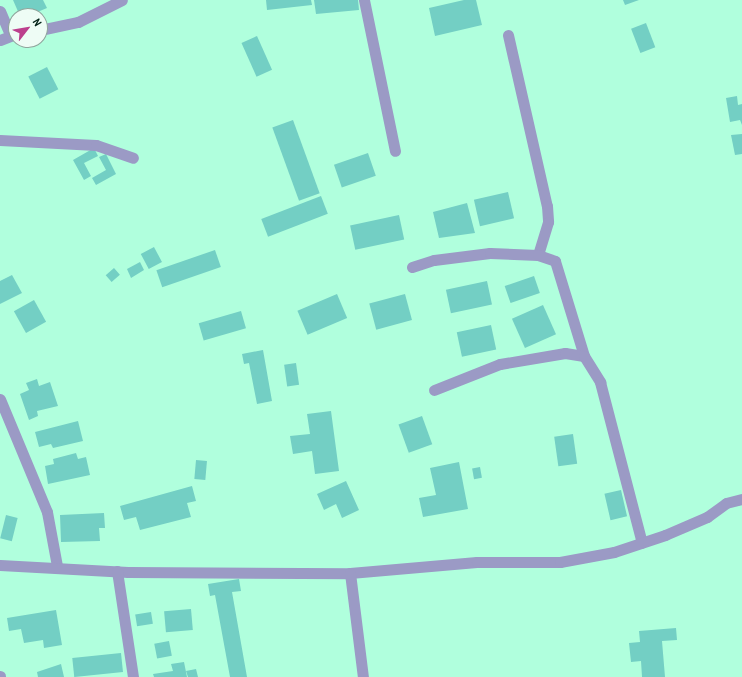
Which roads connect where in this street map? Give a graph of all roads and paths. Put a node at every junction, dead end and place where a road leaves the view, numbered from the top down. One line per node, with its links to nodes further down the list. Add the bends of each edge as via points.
1 (122, 0): 4 (street, via 78,22)
2 (364, 0): 8 (street)
3 (0, 11): 5 (street)
4 (48, 28)
5 (8, 33)
6 (508, 35): 10 (street, via 547,206 548,222)
7 (0, 140): 9 (street, via 96,145)
8 (395, 151)
9 (133, 158)
10 (538, 255): 11 (street, via 490,253 434,260); 12 (street, via 555,261)
11 (412, 267)
12 (584, 356): 13 (street, via 565,353 500,364); 16 (street, via 600,382)
13 (434, 390)
14 (0, 398): 18 (street, via 47,512)
15 (742, 499): 16 (street, via 726,503 707,518)
16 (642, 543): 20 (street, via 614,552 560,562 477,562)
17 (0, 565): 18 (street)
18 (57, 566): 19 (street)
19 (117, 571): 20 (street); 21 (street)
20 (350, 573): 22 (street)
21 (133, 677)
22 (363, 677)

